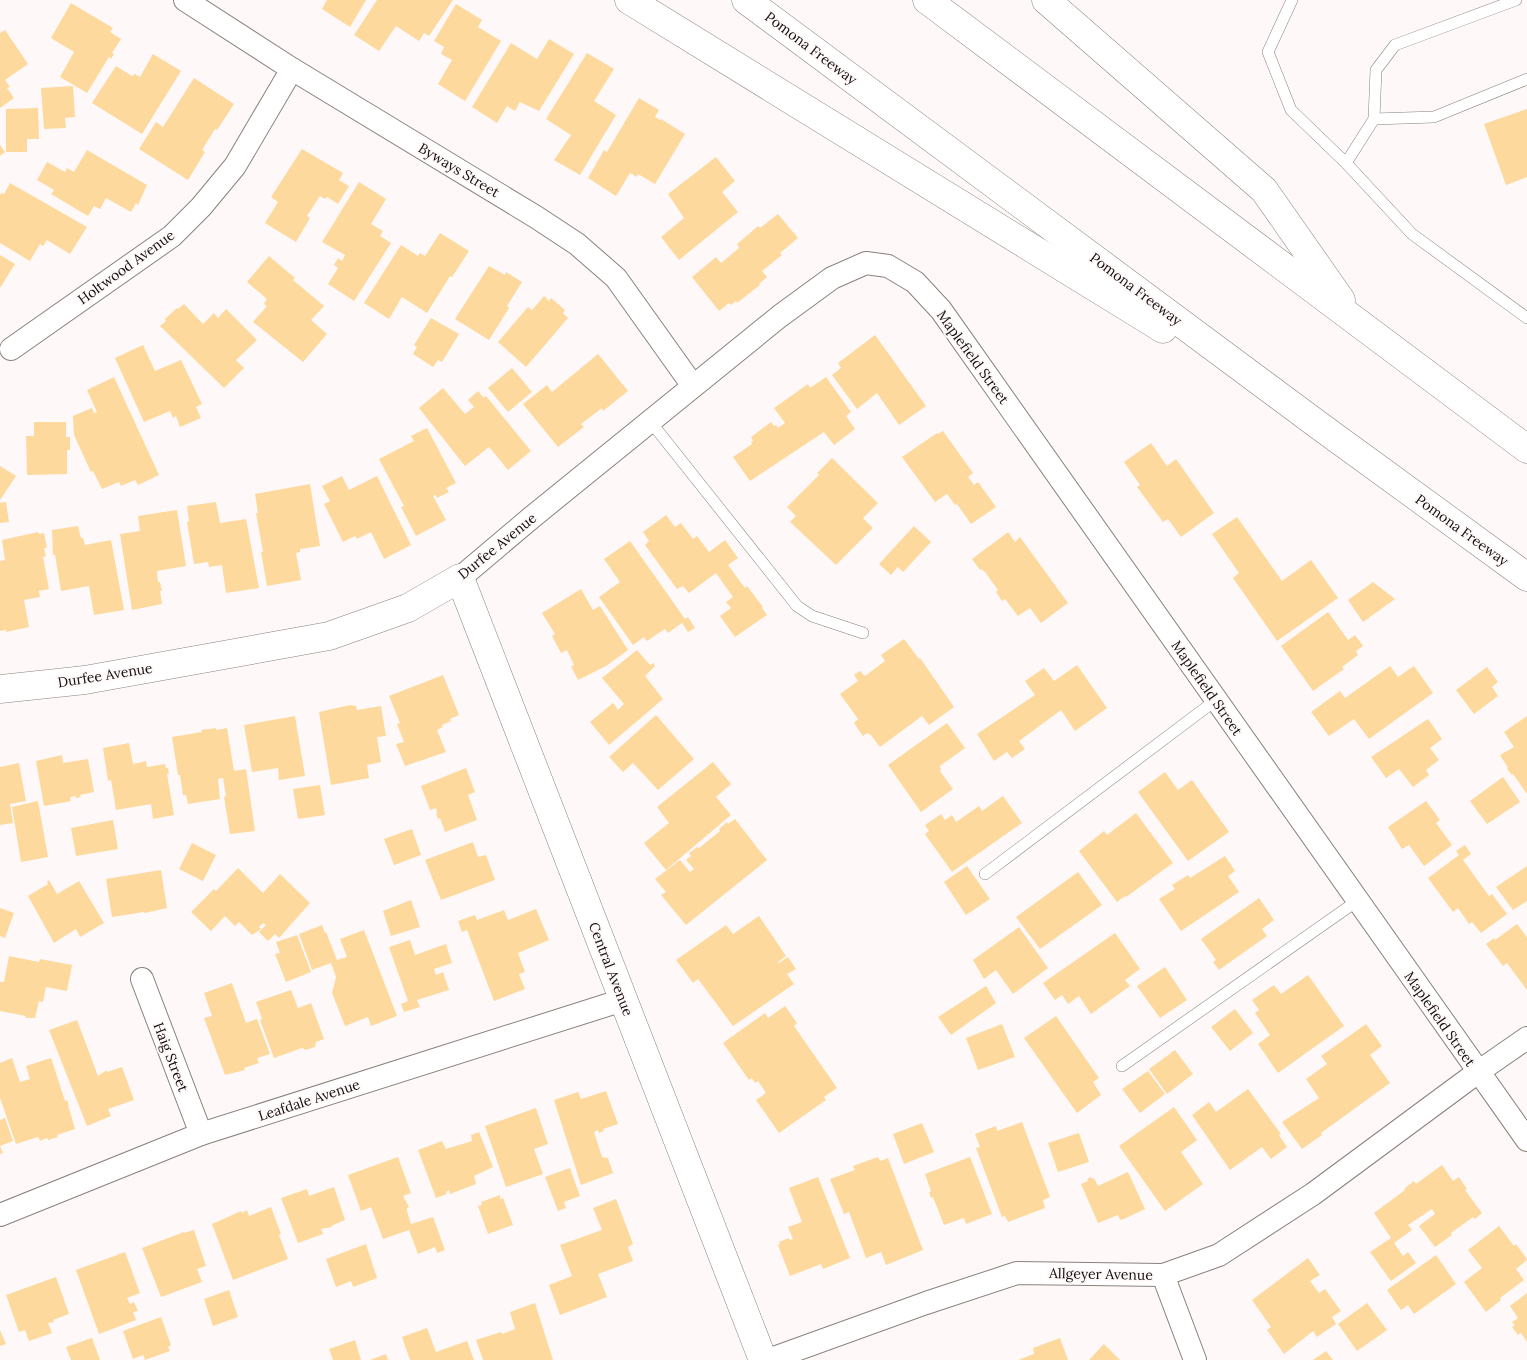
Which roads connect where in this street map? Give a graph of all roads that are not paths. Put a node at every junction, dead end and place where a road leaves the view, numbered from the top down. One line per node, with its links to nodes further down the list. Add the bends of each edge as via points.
1 (184, 0): 9 (street, Byways Street)
2 (629, 0): 19 (main road)
3 (746, 0): 19 (main road, Pomona Freeway)
4 (928, 0): 15 (main road)
5 (1046, 0): 15 (main road, via 1264,190)
6 (1292, 0): 12 (lane, via 1268,52 1291,110)
7 (1516, 0): 8 (lane)
8 (1501, 3): 11 (lane, via 1395,45 1376,70)
9 (292, 69): 16 (street, Holtwood Avenue, via 235,166 172,236); 17 (street, Byways Street, via 577,244 616,278)
10 (1527, 79): 11 (lane, via 1434,117)
11 (1374, 118): 12 (lane)
12 (1346, 163): 14 (lane, via 1412,234)
13 (866, 263): 17 (street, Durfee Avenue, via 832,278); 25 (street, Maplefield Street, via 888,266 915,282 941,310)
14 (1527, 318)
15 (1355, 319): 20 (main road)
16 (10, 349)
17 (693, 386): 18 (street, Durfee Avenue)
18 (650, 421): 22 (street, Durfee Avenue); 23 (lane, via 797,606 812,616)
19 (1322, 427): 21 (main road, Pomona Freeway)
20 (1527, 449)
21 (1527, 577)
22 (460, 578): 24 (main road, Durfee Avenue, via 408,608 329,636 85,680); 29 (main road, Central Avenue)
23 (863, 633)
24 (0, 689)
25 (1216, 700): 26 (lane); 27 (street, Maplefield Street)
26 (985, 874)
27 (1357, 901): 31 (lane); 32 (street, Maplefield Street)
28 (142, 979): 33 (street, Haig Street)
29 (623, 1000): 33 (street, Leafdale Avenue); 37 (main road, Central Avenue)
30 (1527, 1038): 32 (street, Allgeyer Avenue)
31 (1122, 1066)
32 (1478, 1072): 34 (street, Maplefield Street); 36 (street, Allgeyer Avenue, via 1305,1200 1219,1254)
33 (201, 1134): 35 (street, Leafdale Avenue)
34 (1527, 1140)
35 (0, 1215)
36 (1163, 1275): 38 (street, Allgeyer Avenue, via 1017,1272); 39 (street)
37 (763, 1360)
38 (768, 1360)
39 (1195, 1360)

